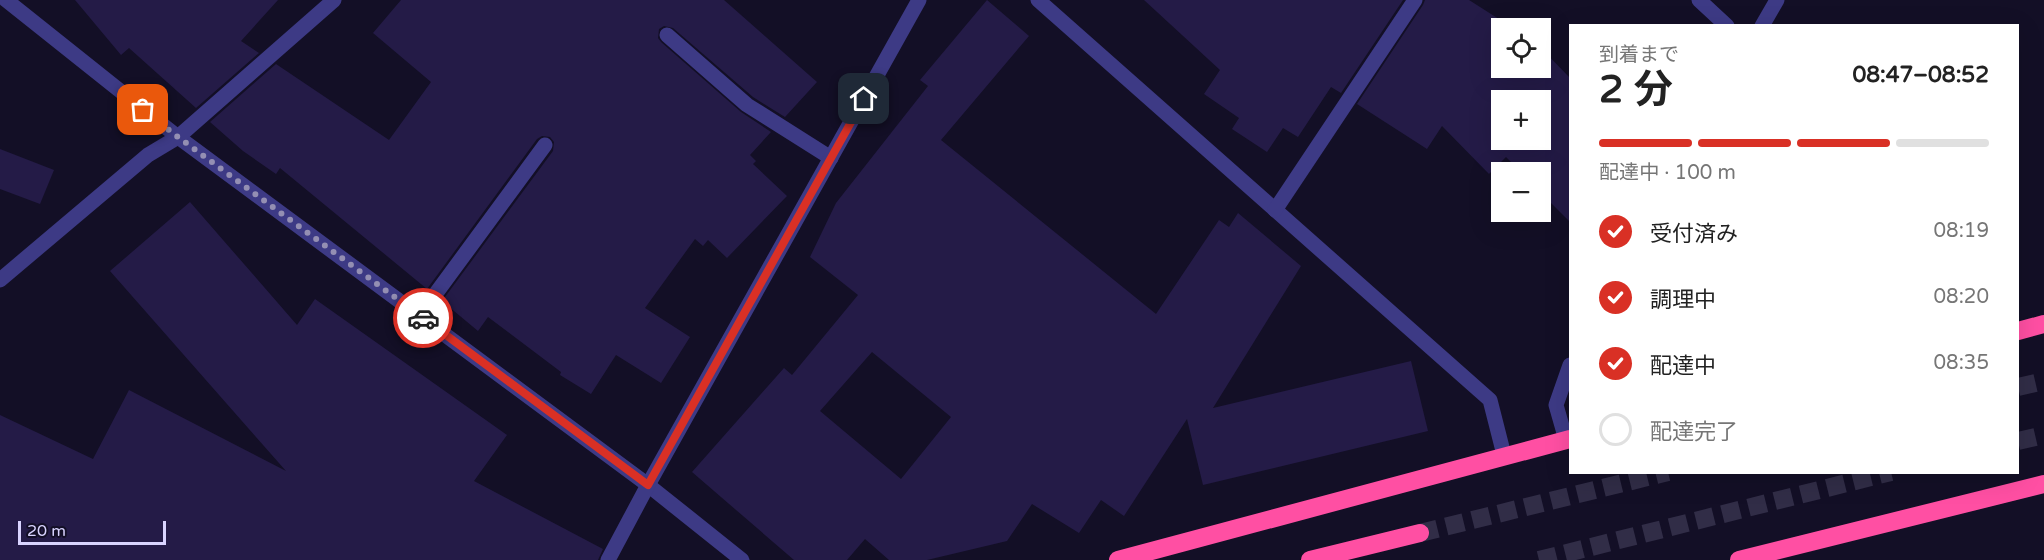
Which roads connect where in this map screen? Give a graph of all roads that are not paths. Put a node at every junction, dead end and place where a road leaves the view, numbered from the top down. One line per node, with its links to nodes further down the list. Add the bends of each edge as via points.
1 (6, 0): 11 (street)
2 (334, 0): 11 (street)
3 (919, 0): 13 (street)
4 (1038, 0): 14 (street)
5 (1415, 0): 14 (street)
6 (1699, 0): 8 (street)
7 (1777, 0): 9 (street)
8 (1725, 24)
9 (1763, 24)
10 (667, 35): 13 (street, via 747,105)
11 (178, 137): 15 (street, via 148,155); 16 (street)
12 (545, 145): 16 (street)
13 (831, 158): 23 (street)
14 (1275, 210): 21 (street, via 1490,400)
15 (0, 280)
16 (420, 315): 23 (street)
17 (2044, 324): 18 (highway)
18 (2019, 331)
19 (1569, 368): 20 (street, via 1556,405)
20 (1568, 439): 21 (highway)
21 (1504, 455): 27 (highway)
22 (2044, 484): 29 (highway)
23 (648, 485): 25 (street); 26 (street)
24 (1420, 533): 28 (highway)
25 (609, 560)
26 (742, 560)
27 (1118, 560)
28 (1310, 560)
29 (1739, 560)

